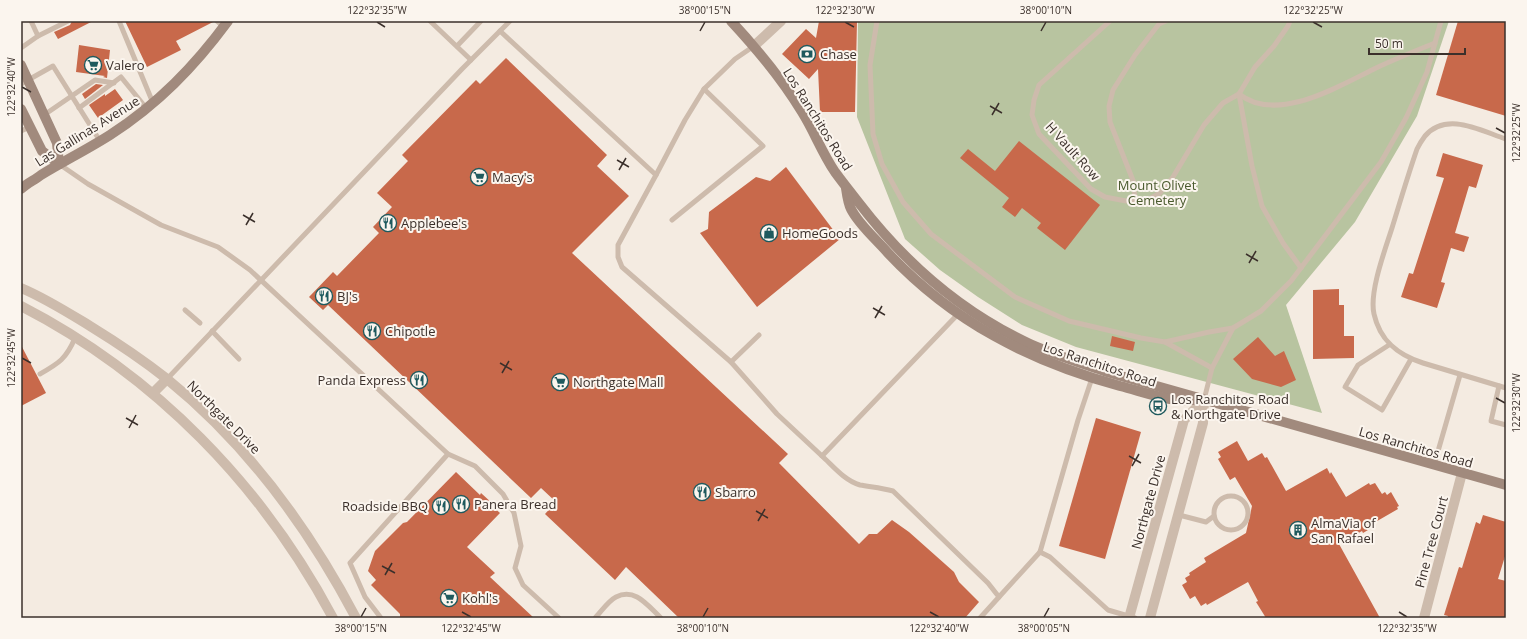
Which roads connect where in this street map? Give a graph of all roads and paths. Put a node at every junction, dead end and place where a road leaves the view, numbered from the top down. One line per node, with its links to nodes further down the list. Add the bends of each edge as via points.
1 (31, 21): 16 (lane)
2 (68, 21): 16 (lane)
3 (119, 21): 28 (lane)
4 (430, 21): 18 (lane)
5 (481, 21): 18 (lane)
6 (510, 21): 15 (lane)
7 (731, 21): 19 (main road)
8 (781, 21): 19 (street)
9 (877, 21): 51 (lane, via 870,65 874,134 882,164 903,202 931,234 1015,296 1068,321)
10 (1110, 21): 38 (lane, H Vault Row, via 1039,86 1032,115 1039,134 1091,189 1105,197)
11 (1166, 21): 38 (lane, via 1160,24 1135,55 1113,90 1109,106 1110,122 1134,182)
12 (1290, 21): 26 (lane, via 1274,46 1255,67)
13 (1441, 21): 17 (lane)
14 (223, 23): 28 (main road, Las Gallinas Avenue, via 210,45 180,79)
15 (500, 31): 21 (lane); 36 (lane)
16 (38, 36): 20 (lane)
17 (1435, 43): 26 (lane, via 1301,101 1283,105 1264,105); 40 (lane, via 1427,72 1406,118 1381,162)
18 (457, 46): 21 (lane)
19 (754, 46): 25 (lane, via 735,59); 45 (main road, Los Ranchitos Road, via 802,111 845,186 874,223)
20 (21, 48)
21 (471, 60): 41 (lane)
22 (21, 65): 23 (main road)
23 (25, 82): 27 (lane, via 53,66); 31 (main road)
24 (114, 83): 27 (lane, via 96,80); 28 (lane, via 121,77); 29 (lane)
25 (704, 88): 36 (lane); 39 (lane, via 763,146)
26 (1239, 94): 38 (lane, H Vault Row, via 1223,103 1204,125 1173,177 1160,193 1146,201); 40 (lane, via 1262,206)
27 (72, 96): 29 (lane); 31 (lane)
28 (150, 106): 34 (main road, Las Gallinas Avenue)
29 (79, 108): 34 (lane)
30 (21, 109): 32 (main road)
31 (44, 115): 35 (main road, via 56,143)
32 (26, 129): 35 (main road, via 42,151)
33 (1506, 139): 52 (lane, via 1457,123 1439,126 1426,135 1416,149 1384,252 1374,294 1373,312)
34 (100, 141): 35 (main road, Las Gallinas Avenue)
35 (59, 164): 37 (main road, Las Gallinas Avenue); 41 (lane, via 88,184 161,225 218,247)
36 (656, 175): 55 (lane, via 618,245 618,257 622,267)
37 (21, 189)
38 (1135, 201)
39 (672, 220)
40 (1301, 268): 47 (lane, via 1261,311)
41 (261, 280): 48 (lane); 66 (lane)
42 (21, 288): 60 (street, Northgate Drive, via 63,309)
43 (21, 306): 50 (street)
44 (185, 310): 46 (lane)
45 (961, 311): 59 (main road, Los Ranchitos Road, via 990,335 1060,367); 64 (main road, Los Ranchitos Road, via 1065,358); 67 (lane)
46 (200, 323)
47 (1233, 328): 51 (lane); 56 (lane)
48 (212, 331): 53 (lane); 60 (lane)
49 (759, 335): 55 (lane)
50 (75, 338): 57 (lane, via 69,352); 63 (street)
51 (1165, 342): 56 (lane)
52 (1389, 345): 54 (lane); 54 (lane, via 1358,365 1345,387 1382,410)
53 (239, 359)
54 (1411, 359): 58 (lane)
55 (731, 362): 67 (lane, via 777,414)
56 (1212, 368): 64 (lane)
57 (40, 374)
58 (1460, 375): 61 (lane); 68 (lane)
59 (1092, 378): 64 (main road, Los Ranchitos Road, via 1171,399); 73 (lane)
60 (167, 379): 63 (street); 76 (street, Northgate Drive, via 228,437 270,485 313,544)
61 (1499, 386): 62 (lane); 65 (lane, via 1491,421)
62 (1506, 388)
63 (153, 393): 75 (street, via 214,451 254,498 288,543)
64 (1204, 400): 68 (main road, Los Ranchitos Road); 71 (street, via 1203,423); 82 (street, Northgate Drive, via 1184,420)
65 (1506, 425)
66 (448, 454): 77 (lane, via 350,563 365,597); 78 (lane, via 475,466 503,494 514,513 522,546 515,568 523,585)
67 (822, 456): 74 (lane, via 844,476 858,484 893,491 988,583)
68 (1434, 465): 69 (main road, Los Ranchitos Road)
69 (1462, 473): 70 (main road, Los Ranchitos Road); 84 (street, Pine Tree Court)
70 (1506, 486)
71 (1179, 515): 72 (lane, via 1206,522); 83 (street)
72 (1214, 516): 72 (lane, via 1218,501 1228,496 1239,498 1244,502 1248,512 1245,523 1235,530 1219,526)
73 (1040, 552): 74 (lane); 82 (lane, via 1050,557 1108,610)
74 (999, 597): 81 (lane)
75 (333, 618)
76 (356, 618)
77 (381, 618)
78 (559, 618)
79 (596, 618): 80 (lane, via 615,598 626,594 639,597)
80 (661, 618)
81 (980, 618)
82 (1131, 618)
83 (1150, 618)
84 (1424, 618)

